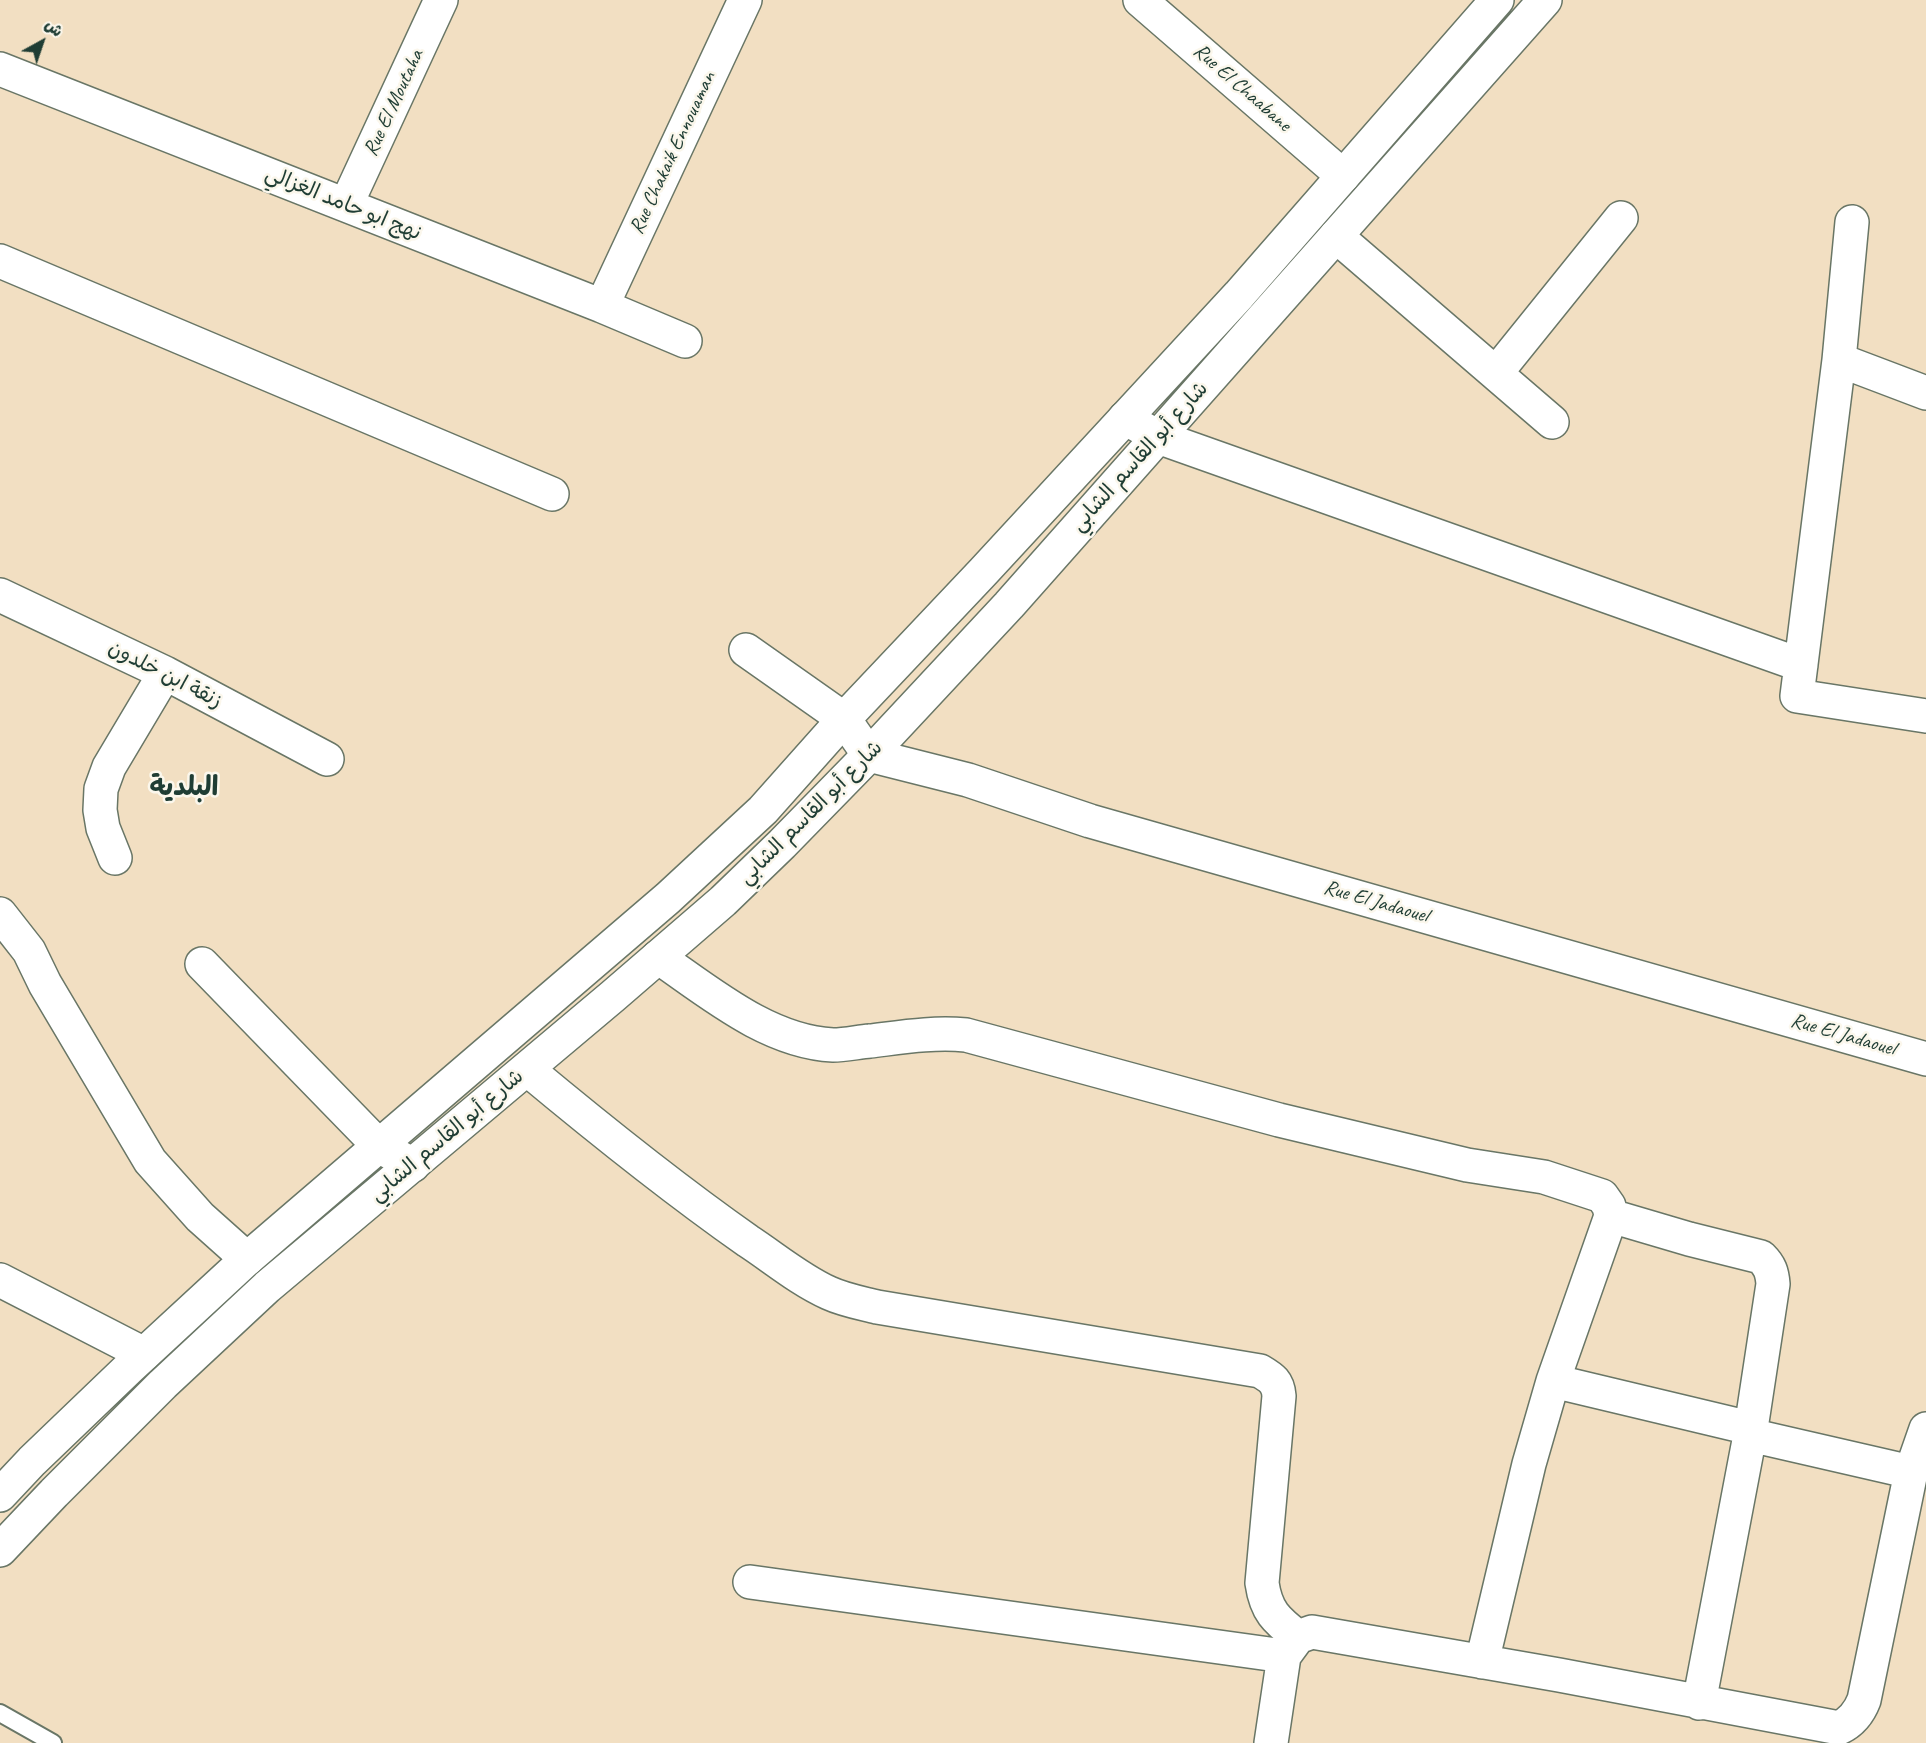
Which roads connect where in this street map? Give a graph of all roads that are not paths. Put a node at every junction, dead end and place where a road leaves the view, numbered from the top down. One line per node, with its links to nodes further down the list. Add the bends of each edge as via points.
1 (441, 0): 8 (street, Rue El Moutaha)
2 (745, 0): 13 (street, Rue Chakaik Ennouaman)
3 (1140, 0): 7 (street, Rue El Chaabane)
4 (1497, 0): 7 (street, شارع أبو القاسم الشابي)
5 (1545, 0): 11 (street, شارع أبو القاسم الشابي)
6 (0, 69): 8 (street, نهج ابو حامد الغزالي)
7 (1343, 176): 18 (street, شارع أبو القاسم الشابي)
8 (346, 206): 13 (street, نهج ابو حامد الغزالي)
9 (1621, 218): 16 (street)
10 (1852, 222): 15 (street)
11 (1336, 236): 16 (street); 20 (street, شارع أبو القاسم الشابي)
12 (0, 261): 21 (street)
13 (602, 306): 14 (street, نهج ابو حامد الغزالي)
14 (685, 341)
15 (1839, 360): 17 (street); 24 (street)
16 (1496, 373): 19 (street)
17 (1926, 393)
18 (1125, 418): 20 (street); 27 (street, شارع أبو القاسم الشابي)
19 (1552, 422)
20 (1158, 437): 24 (street); 28 (street, شارع أبو القاسم الشابي)
21 (552, 494)
22 (0, 595): 25 (street, زنقة ابن خلدون)
23 (746, 650): 27 (street)
24 (1801, 665): 26 (street, via 1797,696)
25 (165, 673): 29 (street, زنقة ابن خلدون); 30 (street, via 109,767 101,789 103,828)
26 (1926, 716)
27 (844, 719): 28 (street); 36 (street, شارع أبو القاسم الشابي, via 729,842)
28 (869, 755): 32 (street, شارع أبو القاسم الشابي, via 731,893); 34 (street, Rue El Jadaouel, via 968,780 1090,820)
29 (327, 759)
30 (115, 858)
31 (0, 914): 39 (street, via 29,951 150,1161 200,1217)
32 (658, 957): 35 (street, شارع أبو القاسم الشابي); 38 (street, via 740,1013 769,1029 802,1039 834,1045 917,1034 966,1035 1279,1120 1467,1165 1562,1182 1602,1196)
33 (202, 964): 36 (street)
34 (1926, 1059)
35 (528, 1069): 37 (street, شارع أبو القاسم الشابي); 49 (street, via 700,1207 829,1293 877,1307 1268,1375 1278,1386 1279,1396 1262,1582 1269,1610)
36 (379, 1146): 37 (street); 39 (street, شارع أبو القاسم الشابي)
37 (413, 1165): 47 (street, شارع أبو القاسم الشابي, via 241,1311 163,1384)
38 (1611, 1216): 42 (street); 44 (street, via 1761,1257 1768,1264 1773,1284)
39 (247, 1259): 41 (street, شارع أبو القاسم الشابي)
40 (0, 1280): 41 (street)
41 (144, 1354): 46 (street, شارع أبو القاسم الشابي)
42 (1553, 1381): 44 (street); 50 (street)
43 (1926, 1429): 45 (street)
44 (1750, 1432): 45 (street); 51 (street)
45 (1911, 1472): 51 (street, via 1864,1700 1854,1718 1839,1728)
46 (0, 1495)
47 (0, 1550)
48 (750, 1581): 49 (street)
49 (1291, 1646): 50 (street, via 1312,1632); 54 (street)
50 (1482, 1662): 51 (street)
51 (1699, 1702)
52 (0, 1713): 53 (lane)
53 (53, 1743)
54 (1271, 1743)

